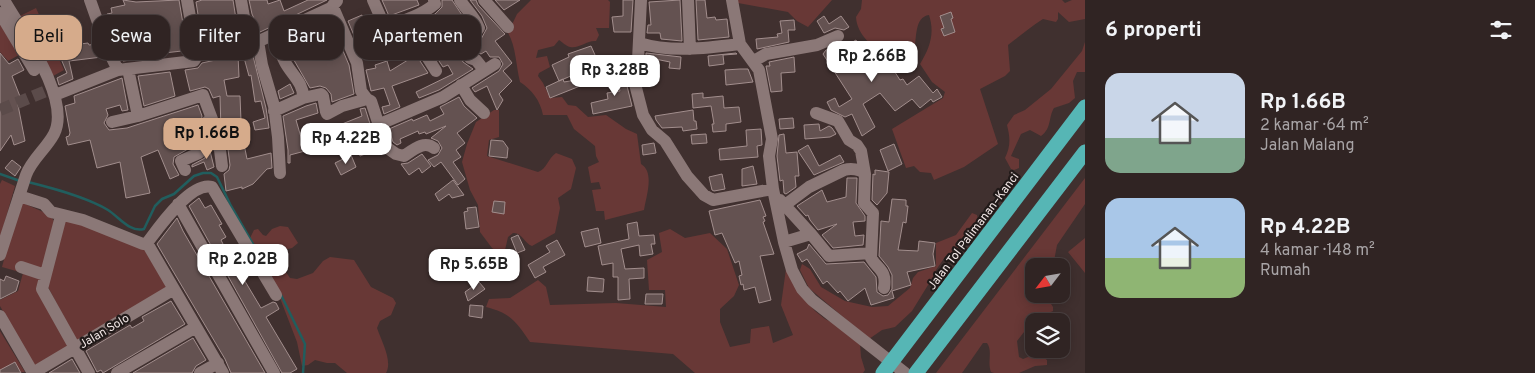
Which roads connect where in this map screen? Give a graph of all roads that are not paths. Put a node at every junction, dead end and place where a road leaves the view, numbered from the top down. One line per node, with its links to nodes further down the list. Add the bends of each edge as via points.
1 (4, 0): 32 (street)
2 (90, 0): 29 (street, via 107,48)
3 (187, 0): 14 (street)
4 (240, 0): 15 (street)
5 (373, 0): 17 (street)
6 (434, 0): 18 (street, via 433,6)
7 (460, 0): 31 (street, via 479,28 473,36 460,42 470,58 489,67)
8 (484, 0): 19 (street)
9 (642, 0): 21 (street)
10 (688, 0): 23 (street)
11 (732, 0): 22 (street)
12 (336, 4): 16 (street); 34 (street, via 357,63 361,90)
13 (0, 13): 43 (street, via 46,91)
14 (190, 15)
15 (244, 15)
16 (314, 15)
17 (379, 15)
18 (417, 15)
19 (508, 27)
20 (838, 36): 28 (street, via 800,49 775,52)
21 (639, 44): 23 (street); 51 (street, via 635,84 643,115 704,195 713,200)
22 (740, 44): 23 (street); 28 (street)
23 (690, 49)
24 (259, 50): 36 (street)
25 (195, 60): 29 (street)
26 (284, 60): 33 (street, via 301,87)
27 (429, 60): 30 (street)
28 (754, 61): 51 (street, via 759,70 772,140 769,156)
29 (123, 69): 32 (street); 39 (street)
30 (436, 71)
31 (461, 85): 37 (street, via 470,100); 41 (street, via 426,105)
32 (55, 95): 43 (street, via 57,122)
33 (303, 98): 34 (street, via 320,94 327,113); 36 (street)
34 (367, 99): 41 (street, via 371,101)
35 (1085, 107): 74 (highway, Jalan Tol Palimanan–Kanci)
36 (274, 111): 47 (street)
37 (484, 113)
38 (816, 113): 49 (street, via 838,121 849,140 861,151)
39 (138, 116): 40 (street); 42 (street, via 203,95 212,119 208,121)
40 (112, 122)
41 (380, 124): 44 (street, via 386,147 396,154 404,156 423,145)
42 (210, 132): 46 (street, via 220,150); 48 (street, via 191,137 199,153 181,161)
43 (54, 133): 50 (street, via 31,164)
44 (434, 148)
45 (1085, 152): 76 (highway)
46 (222, 166)
47 (280, 169)
48 (186, 170)
49 (865, 174): 53 (street, via 844,170 810,187); 58 (street, via 864,203 873,213)
50 (22, 186): 54 (street); 59 (street)
51 (773, 191): 53 (street); 56 (street)
52 (178, 204): 57 (street); 64 (street, via 201,186 212,187); 73 (street)
53 (785, 205): 55 (street)
54 (61, 216): 57 (street, via 83,220 143,244); 61 (street)
55 (811, 234): 56 (street); 58 (street, via 829,256)
56 (784, 242): 75 (street, via 792,270 802,289 823,310)
57 (148, 243): 63 (street)
58 (870, 253): 62 (street, via 872,262 882,271)
59 (0, 255)
60 (21, 268): 61 (street)
61 (45, 275): 67 (street, via 42,290)
62 (884, 288)
63 (174, 289): 66 (street); 67 (street, Jalan Solo)
64 (276, 295)
65 (0, 316): 69 (street)
66 (196, 327): 68 (street); 71 (street)
67 (75, 348): 69 (street, Jalan Solo); 70 (street)
68 (220, 368): 72 (street)
69 (33, 373)
70 (89, 373)
71 (117, 373)
72 (200, 373)
73 (274, 373)
74 (883, 373)
75 (905, 373)
76 (916, 373)

